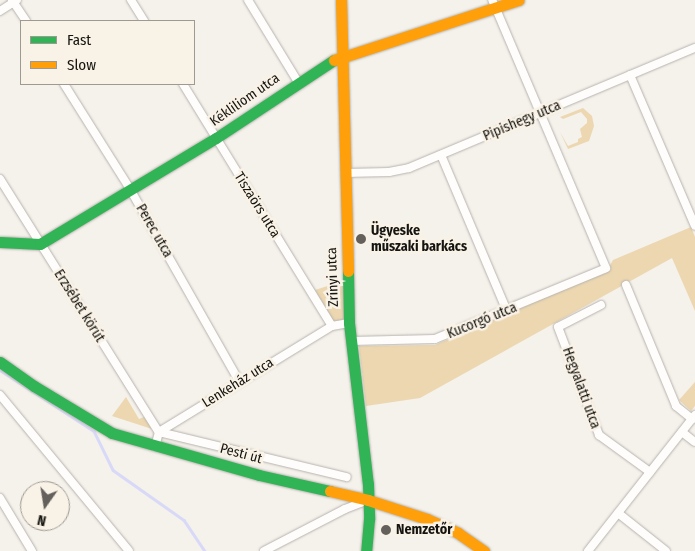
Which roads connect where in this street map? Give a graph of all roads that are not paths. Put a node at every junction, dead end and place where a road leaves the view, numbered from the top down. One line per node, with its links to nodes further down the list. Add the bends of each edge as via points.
1 (131, 0): 9 (street)
2 (248, 0): 13 (street)
3 (341, 0): 11 (main road, Zrínyi utca)
4 (518, 0): 6 (main road, Kékliliom utca)
5 (15, 1): 7 (street); 8 (street)
6 (494, 4): 11 (main road, Kékliliom utca); 16 (street)
7 (0, 11)
8 (25, 20)
9 (143, 20)
10 (695, 48): 12 (street, Pipishegy utca)
11 (343, 58): 13 (main road, Kékliliom utca, via 332,61); 19 (main road, Zrínyi utca)
12 (630, 75): 16 (street, Pipishegy utca); 22 (street)
13 (298, 82): 17 (main road, Kékliliom utca)
14 (65, 85): 21 (street, Perec utca)
15 (184, 85): 17 (street, Tiszaörs utca)
16 (542, 112): 18 (street, Pipishegy utca); 27 (street, Kucorgó utca, via 606,268)
17 (216, 138): 21 (main road, Kékliliom utca); 29 (street, Tiszaörs utca)
18 (441, 155): 19 (street, Pipishegy utca, via 400,170); 27 (street)
19 (345, 173): 28 (main road, Zrínyi utca)
20 (0, 179): 24 (street, Erzsébet körút)
21 (130, 189): 24 (main road, Kékliliom utca); 32 (street, Perec utca)
22 (695, 226)
23 (0, 242): 24 (main road)
24 (40, 244): 35 (street, Erzsébet körút)
25 (626, 284): 34 (street, via 676,406)
26 (601, 304): 39 (street, Hegyalatti utca, via 558,327 599,435)
27 (507, 311): 30 (street, Kucorgó utca, via 435,339)
28 (349, 323): 29 (street); 30 (main road, Zrínyi utca)
29 (332, 326): 32 (street, Lenkeház utca)
30 (351, 341): 42 (main road, Zrínyi utca)
31 (0, 362): 38 (main road, Pesti út, via 95,424)
32 (239, 381): 35 (street, Lenkeház utca)
33 (0, 395): 45 (street)
34 (694, 417): 36 (street)
35 (159, 432): 38 (street); 40 (street, Pesti út)
36 (682, 432): 37 (street); 39 (street)
37 (695, 442)
38 (155, 447): 42 (main road, Pesti út)
39 (650, 472): 43 (street)
40 (347, 477)
41 (0, 498): 44 (street)
42 (368, 500): 46 (street); 47 (main road, Zrínyi utca); 48 (main road, Pesti út, via 427,519 458,533)
43 (618, 513): 49 (street); 50 (street)
44 (32, 551)
45 (129, 551)
46 (264, 551)
47 (366, 551)
48 (484, 551)
49 (588, 551)
50 (666, 551)

